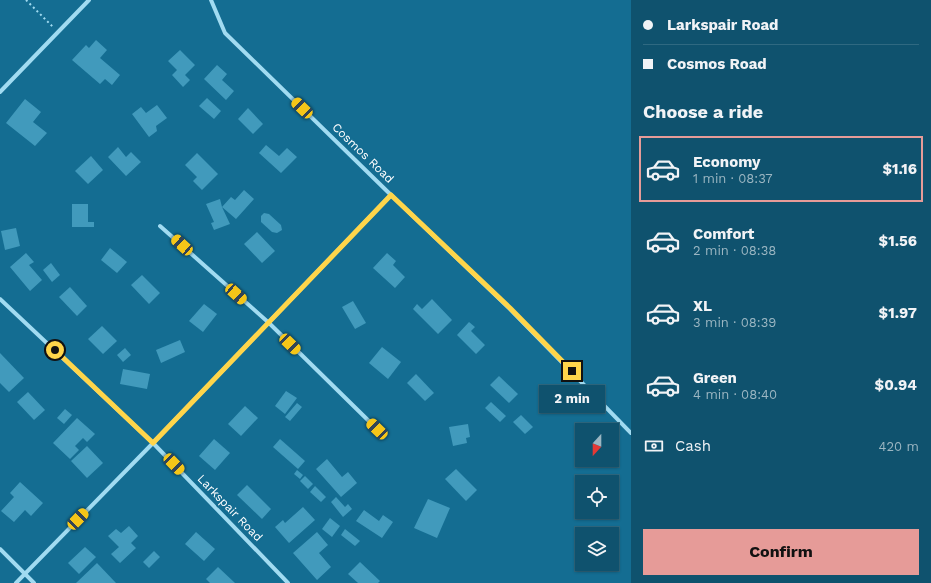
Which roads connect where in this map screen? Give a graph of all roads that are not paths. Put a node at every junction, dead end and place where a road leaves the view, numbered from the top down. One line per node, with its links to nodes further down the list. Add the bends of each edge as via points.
1 (89, 0): 3 (street)
2 (211, 0): 4 (street, Cosmos Road, via 225,33)
3 (0, 92)
4 (391, 195): 7 (street); 9 (street, Cosmos Road, via 510,308)
5 (160, 226): 7 (street)
6 (0, 298): 10 (street, Larkspair Road)
7 (268, 323): 8 (street); 10 (street)
8 (377, 429)
9 (631, 432)
10 (153, 443): 12 (street); 15 (street, Larkspair Road)
11 (0, 549): 12 (street)
12 (25, 574): 13 (street); 14 (street)
13 (16, 583)
14 (34, 583)
15 (288, 583)

